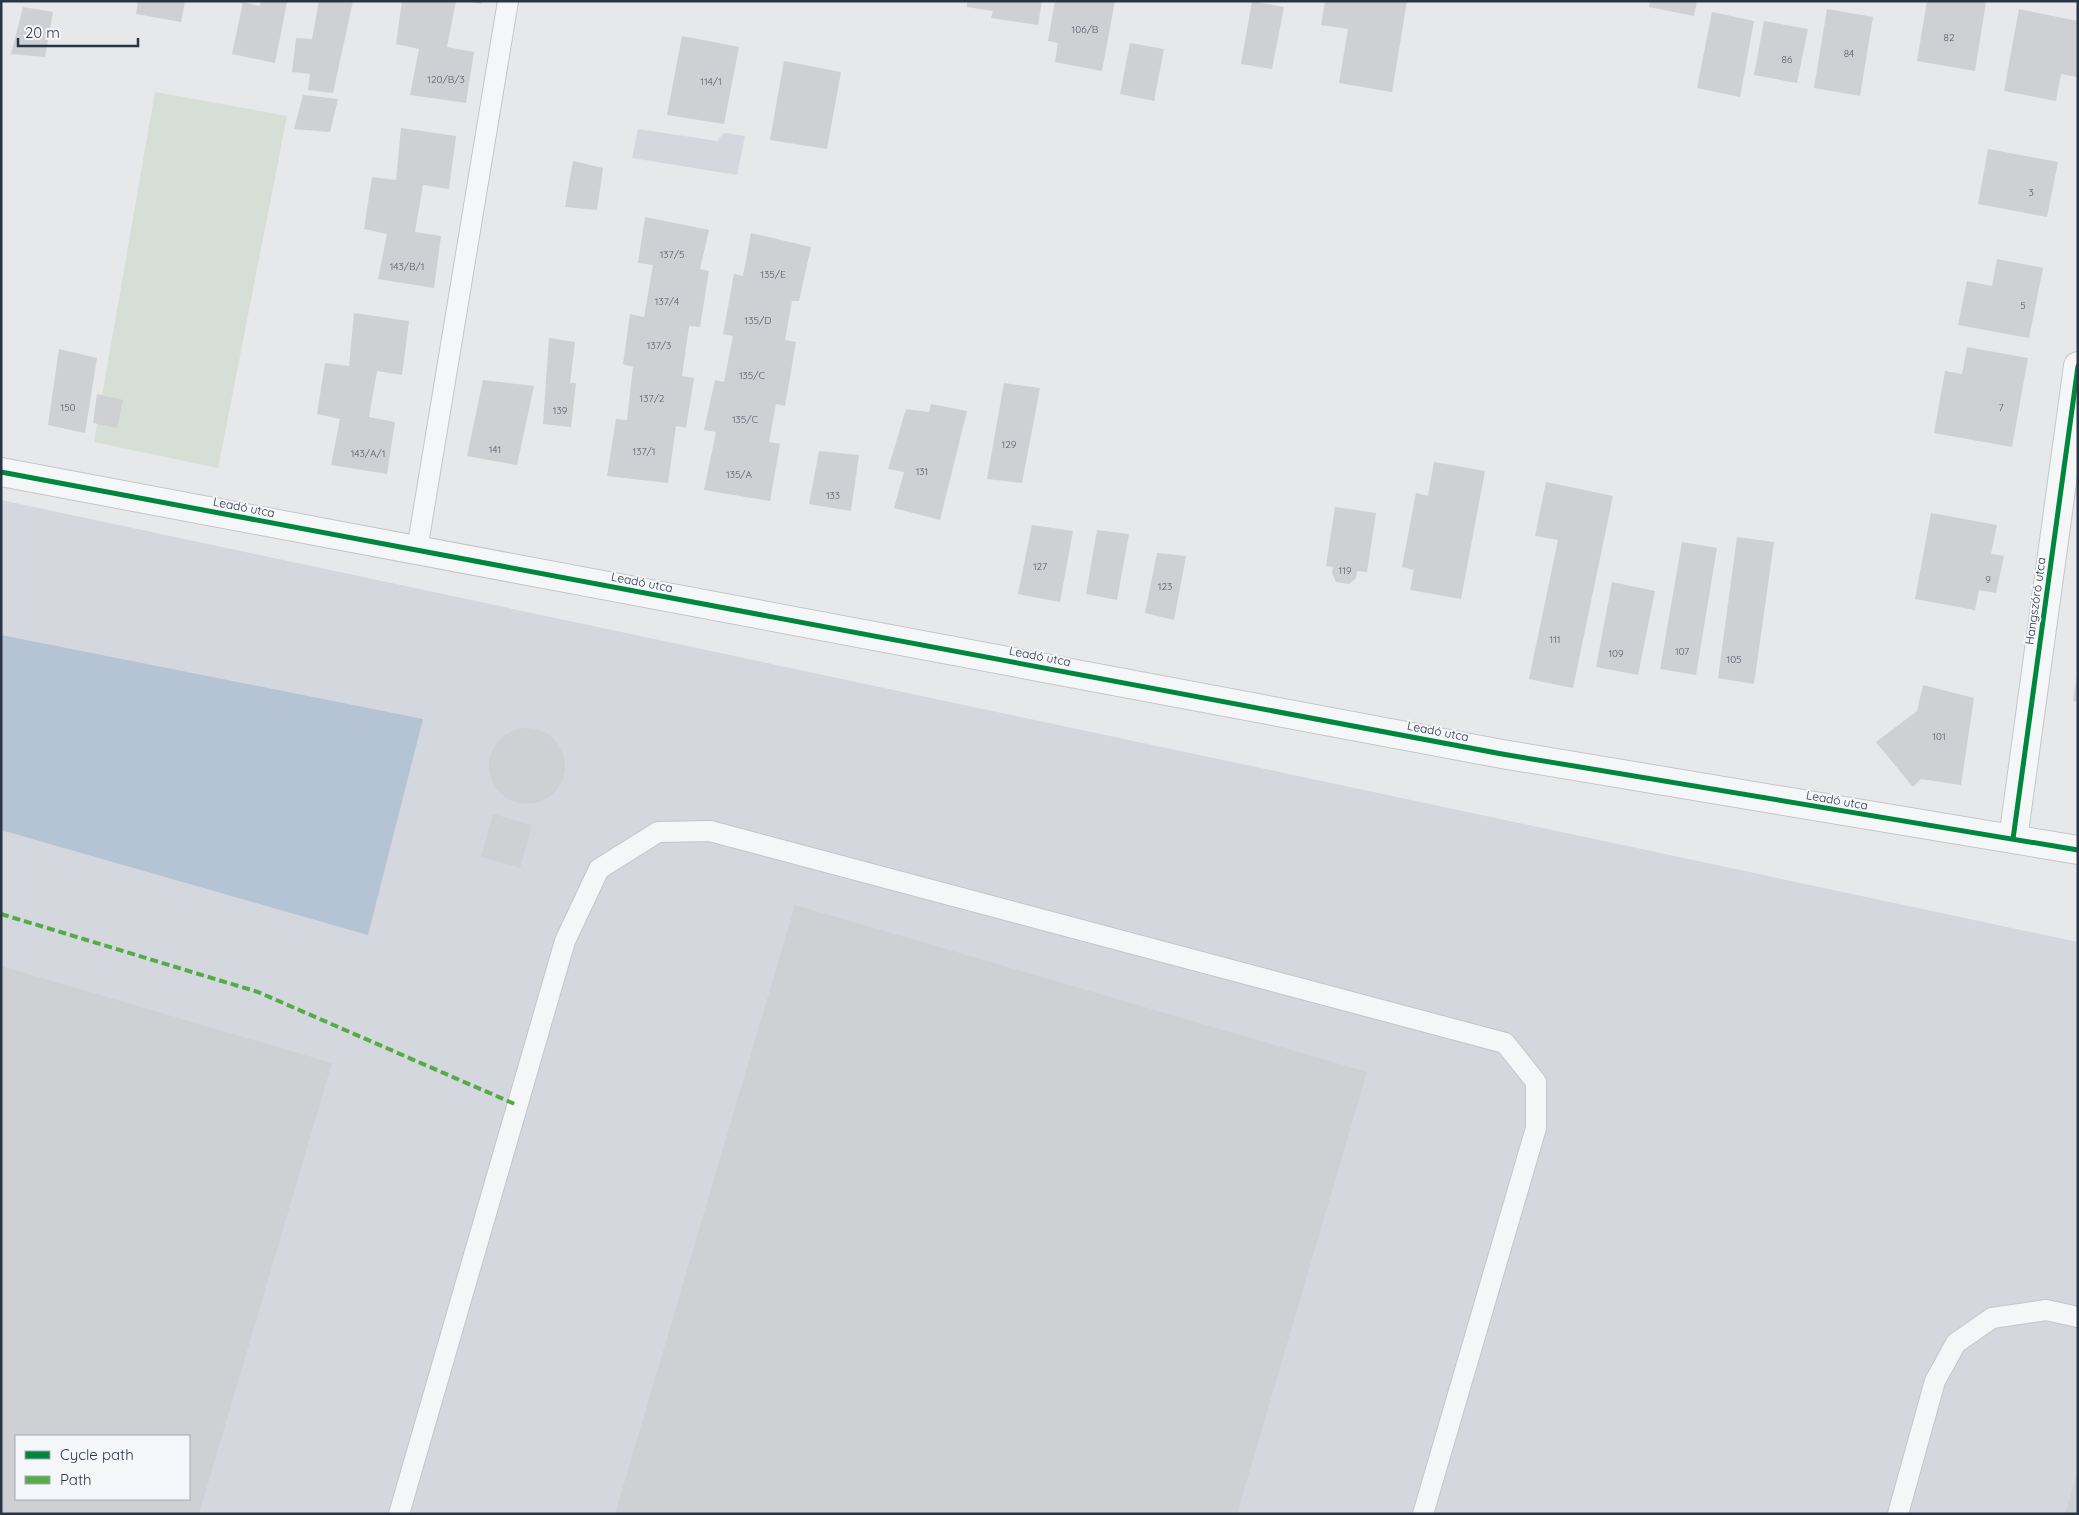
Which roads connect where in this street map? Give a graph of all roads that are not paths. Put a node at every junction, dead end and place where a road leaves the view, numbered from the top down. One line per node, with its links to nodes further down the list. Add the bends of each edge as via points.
1 (508, 1): 4 (lane)
2 (2078, 366): 5 (street, Hangszóró utca)
3 (1, 472): 4 (street, Leadó utca)
4 (417, 550): 5 (street, Leadó utca, via 1502,754)
5 (2013, 840): 6 (street, Leadó utca)
6 (2078, 850)
7 (2078, 1317): 10 (lane, via 2046,1310 1992,1318 1956,1343 1936,1381)
8 (399, 1514): 9 (lane, via 565,940 599,869 658,832 710,831 1505,1043 1536,1082 1536,1128)
9 (1423, 1514)
10 (1898, 1514)

